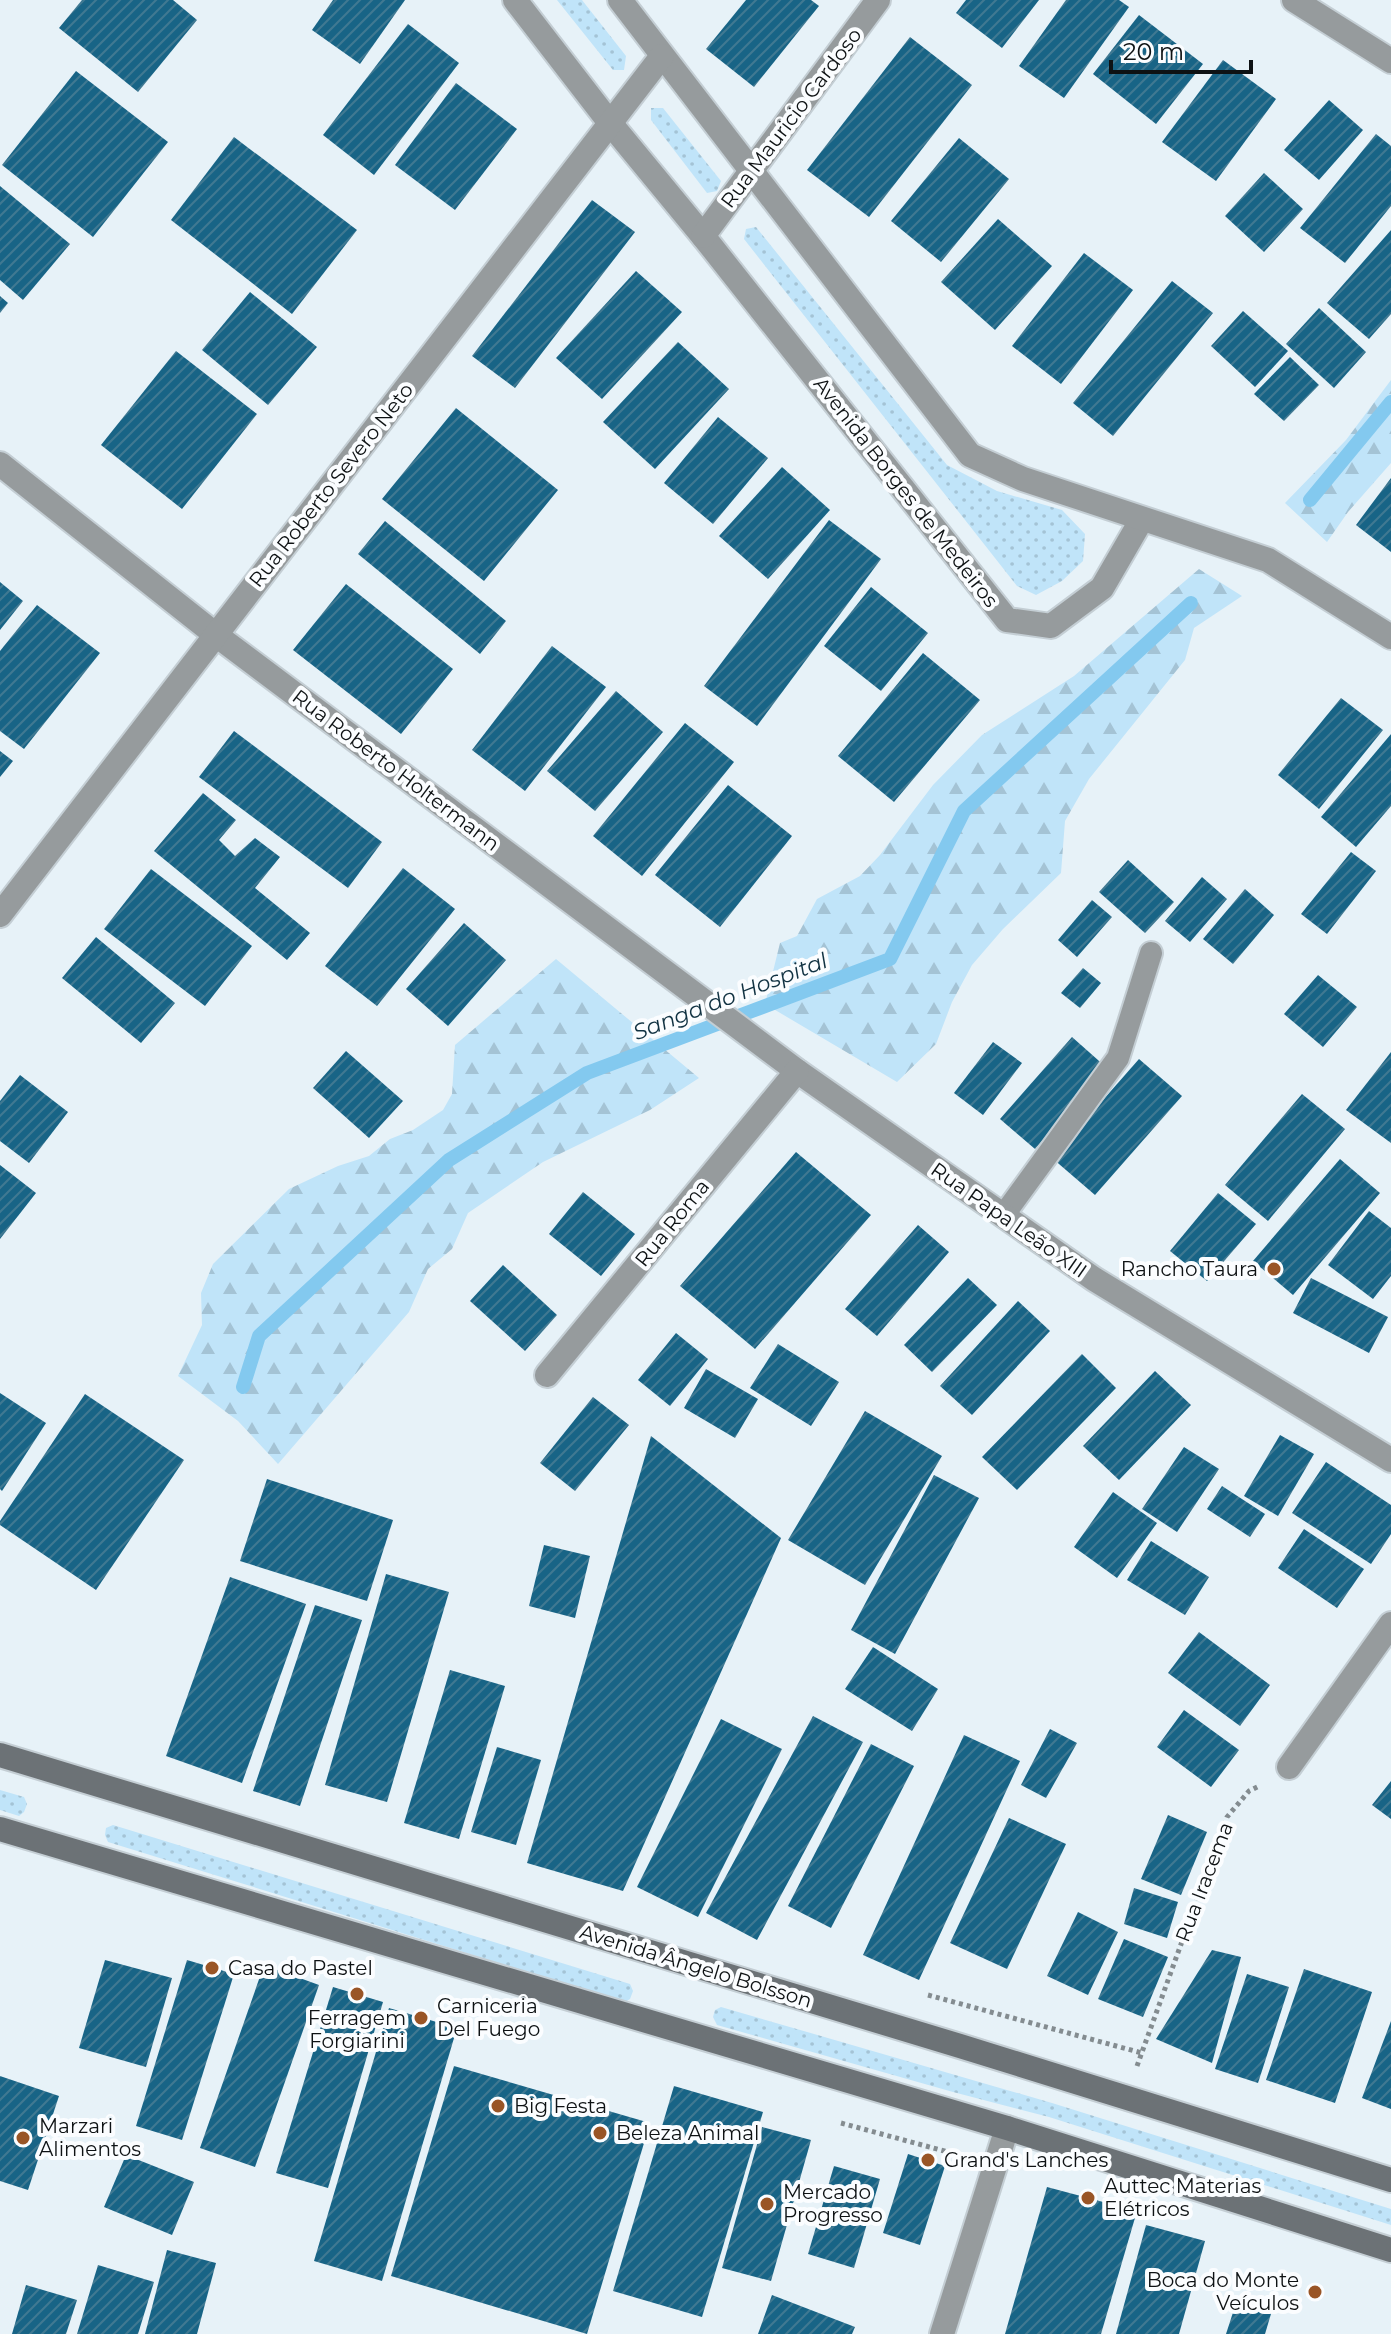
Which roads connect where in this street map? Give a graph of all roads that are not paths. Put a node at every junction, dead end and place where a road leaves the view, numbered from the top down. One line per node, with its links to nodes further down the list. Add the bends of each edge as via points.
1 (515, 0): 7 (street, Avenida Borges de Medeiros)
2 (620, 0): 5 (street)
3 (878, 0): 8 (street, Rua Mauricio Cardoso)
4 (1294, 0): 6 (street)
5 (662, 56): 7 (street, Rua Roberto Severo Neto); 8 (street)
6 (1391, 61)
7 (610, 123): 9 (street, Avenida Borges de Medeiros); 12 (street, Rua Roberto Severo Neto)
8 (751, 172): 9 (street, Rua Mauricio Cardoso); 11 (street, via 970,455 1023,479)
9 (703, 236): 11 (street, Avenida Borges de Medeiros, via 1007,620 1051,626 1102,588)
10 (0, 464): 12 (street, Rua Roberto Holtermann)
11 (1142, 519): 13 (street, via 1268,560)
12 (216, 635): 14 (street, Rua Roberto Severo Neto); 16 (street, Rua Roberto Holtermann)
13 (1391, 637)
14 (0, 915)
15 (1151, 953): 17 (lane, via 1118,1058)
16 (797, 1071): 17 (street, Rua Papa Leão XIII); 18 (street, Rua Roma)
17 (1003, 1216): 19 (street, Rua Papa Leão XIII, via 1094,1279)
18 (547, 1375)
19 (1391, 1460)
20 (1391, 1624): 22 (street)
21 (0, 1755): 25 (main road, Avenida Ângelo Bolsson)
22 (1289, 1767)
23 (0, 1829): 24 (main road)
24 (1007, 2128): 26 (main road); 27 (street)
25 (1391, 2180)
26 (1391, 2250)
27 (942, 2334)

